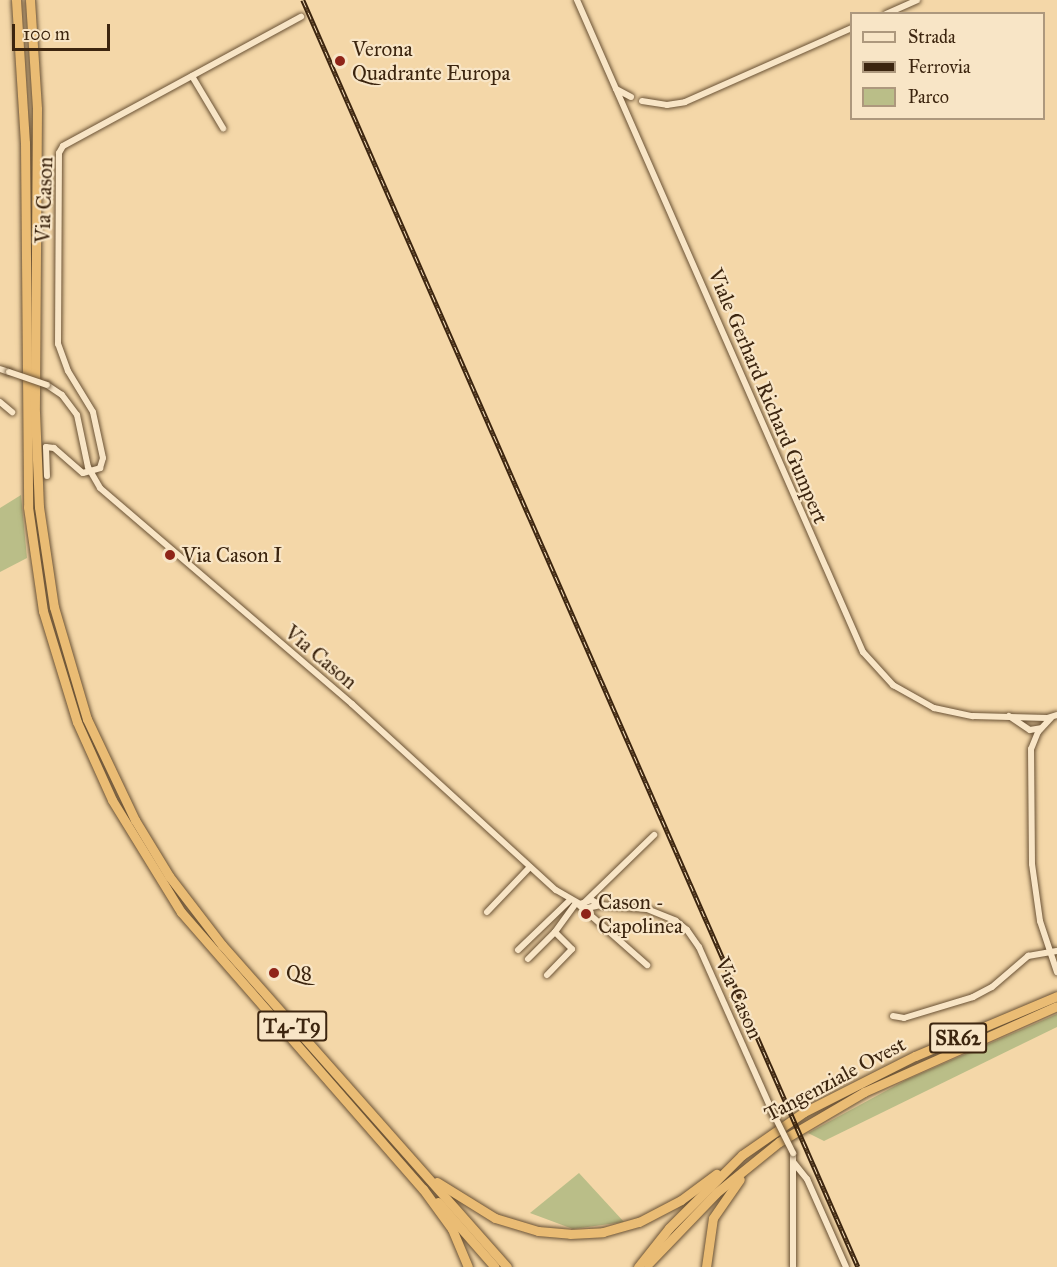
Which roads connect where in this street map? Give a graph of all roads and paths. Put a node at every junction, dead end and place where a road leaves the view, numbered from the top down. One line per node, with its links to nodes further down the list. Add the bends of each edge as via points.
1 (15, 0): 43 (highway, T4-T9, via 25,154 28,507 37,581 62,680 112,800 181,912)
2 (30, 0): 42 (highway, T4-T9, via 37,109 36,474 48,577 75,685 119,791 169,876 222,945)
3 (577, 0): 9 (street, Viale Gerhard Richard Gumpert)
4 (916, 0): 5 (street)
5 (890, 12)
6 (301, 17): 8 (street, Via Cason)
7 (850, 29): 11 (street, via 685,102 667,105)
8 (192, 76): 12 (street); 16 (street, Via Cason, via 63,146 59,153 58,344 68,371 86,396 99,432 103,458 100,468)
9 (616, 88): 10 (street); 19 (street, Viale Gerhard Richard Gumpert, via 863,652 893,685 923,703 962,715)
10 (631, 97)
11 (642, 101)
12 (223, 128)
13 (0, 369): 16 (street, Via Cason, bridge, via 62,395 77,415)
14 (0, 402): 15 (street)
15 (12, 412)
16 (91, 474): 17 (street, Via Cason, via 83,473 50,446 45,451); 22 (street, Via Cason, via 111,499 352,704)
17 (47, 476)
18 (1056, 716): 19 (street); 20 (street)
19 (1019, 718): 20 (street, via 1030,730)
20 (1041, 727): 31 (street, via 1033,742 1031,760 1033,883)
21 (654, 835): 23 (street)
22 (530, 867): 23 (street, Via Cason); 26 (street)
23 (578, 902): 24 (street, Via Cason); 25 (street, Via Cason); 27 (street, Via Cason); 28 (street); 29 (street)
24 (602, 906): 25 (street, Via Cason); 27 (street); 41 (street, Via Cason, bridge, via 647,909 687,930 699,947 793,1153)
25 (591, 909): 27 (street, Via Cason)
26 (487, 912)
27 (598, 921): 33 (street, Via Cason)
28 (555, 932): 32 (street); 35 (street, via 572,949)
29 (518, 950)
30 (1057, 951): 31 (street)
31 (1049, 952): 34 (street); 38 (street, via 1028,956 992,987 973,997 904,1018)
32 (528, 959)
33 (647, 965)
34 (1057, 970)
35 (547, 975)
36 (1057, 996): 40 (highway, Tangenziale Ovest / SR62, via 832,1097)
37 (1057, 1006): 39 (highway, Tangenziale Ovest / SR62, via 864,1092)
38 (893, 1016)
39 (765, 1154): 48 (highway, Tangenziale Ovest, via 716,1193); 49 (highway, Tangenziale Ovest / SR62, via 717,1209 710,1228)
40 (742, 1155): 42 (highway, via 652,1216 626,1227 586,1234 538,1231 495,1218 465,1203); 47 (highway, Tangenziale Ovest / SR62, via 669,1228)
41 (794, 1163): 50 (street, Via Cason); 51 (street, Via Cason, via 807,1179)
42 (421, 1170): 46 (highway, T4-T9)
43 (423, 1189): 44 (highway, via 452,1229); 45 (highway, T4-T9)
44 (468, 1267)
45 (495, 1267)
46 (507, 1267)
47 (638, 1267)
48 (645, 1267)
49 (706, 1267)
50 (793, 1267)
51 (846, 1267)

